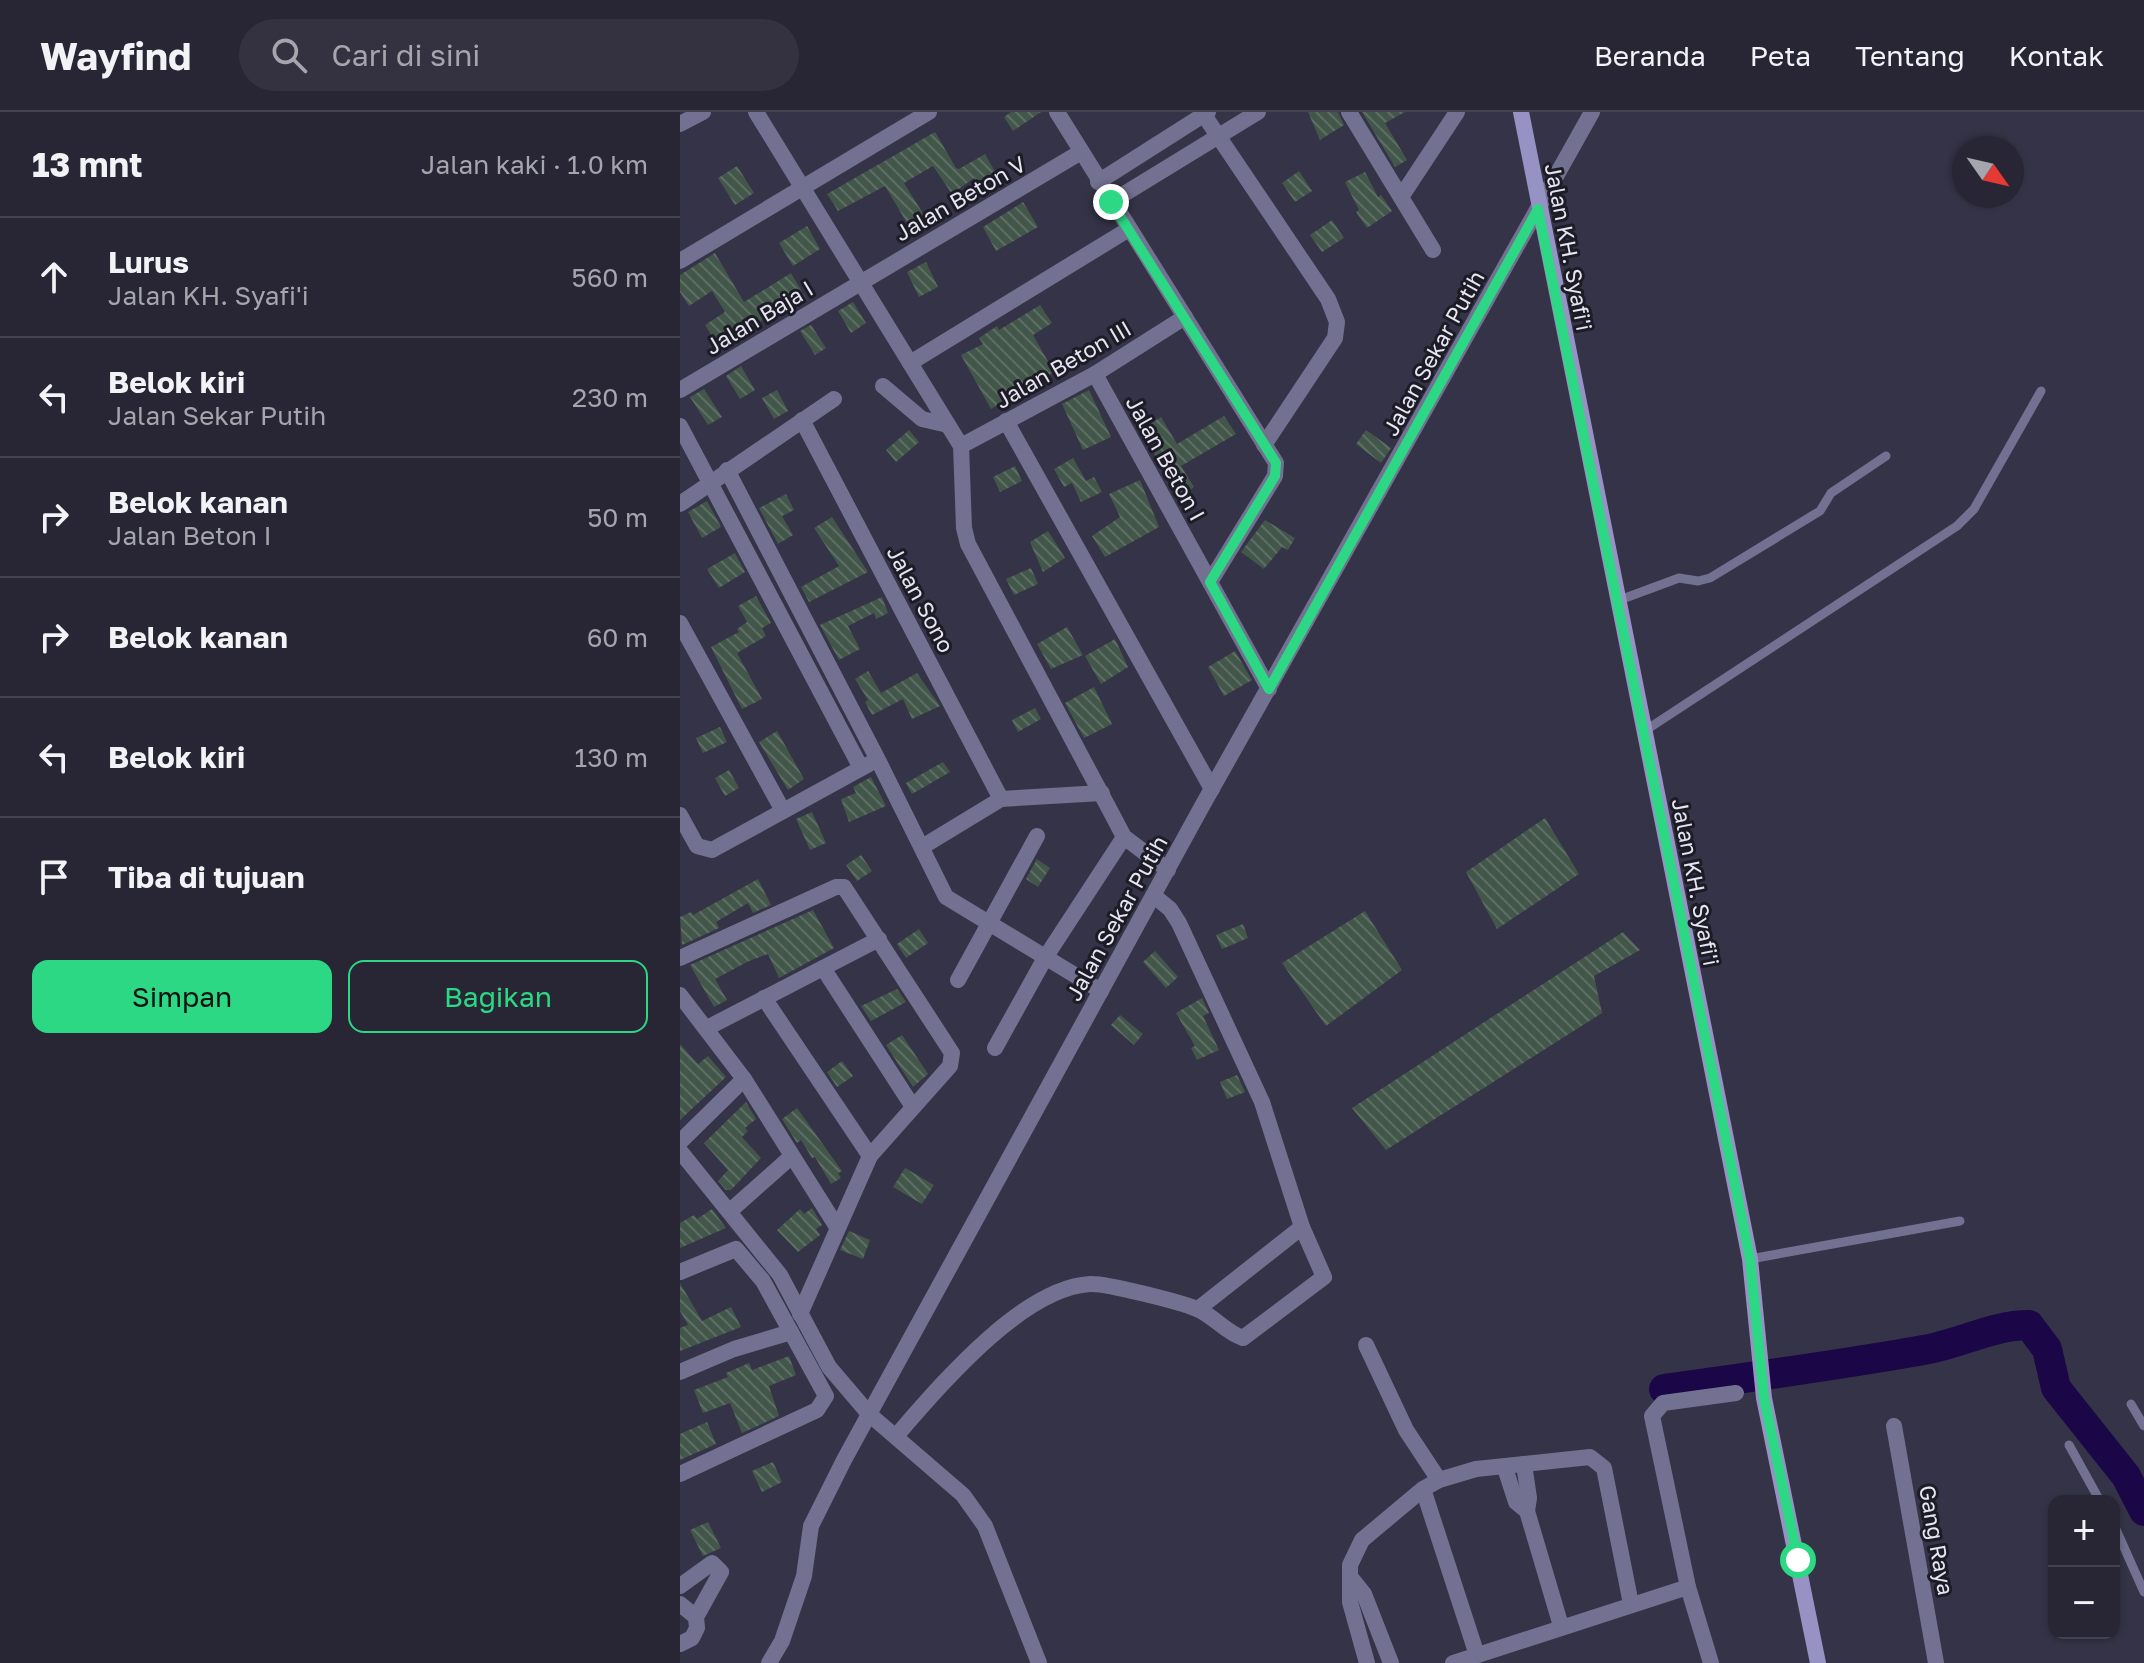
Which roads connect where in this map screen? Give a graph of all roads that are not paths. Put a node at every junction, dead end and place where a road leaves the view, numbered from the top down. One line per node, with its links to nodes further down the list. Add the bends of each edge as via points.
1 (703, 112): 11 (street)
2 (756, 112): 15 (street)
3 (929, 112): 15 (street)
4 (1057, 112): 13 (street)
5 (1258, 112): 12 (street)
6 (1349, 112): 16 (street)
7 (1457, 112): 16 (street)
8 (1521, 112): 18 (main road, Jalan KH. Syafi'i)
9 (1592, 112): 18 (street, Jalan Sekar Putih)
10 (1206, 113): 12 (street); 14 (street)
11 (680, 124)
12 (1217, 138): 17 (street); 34 (street, via 1328,299 1337,322 1335,338)
13 (1081, 152): 14 (street); 22 (street, Jalan Beton V)
14 (1098, 182): 17 (street)
15 (802, 187): 21 (street); 22 (street)
16 (1401, 197): 20 (street)
17 (1111, 202): 19 (street)
18 (1538, 209): 41 (main road, Jalan KH. Syafi'i); 43 (street, Jalan Sekar Putih)
19 (1129, 229): 23 (street); 24 (street)
20 (1433, 250)
21 (680, 261)
22 (860, 281): 24 (street); 27 (street, Jalan Baja I)
23 (1185, 317): 25 (street, Jalan Beton III); 34 (street)
24 (910, 363): 32 (street)
25 (1095, 374): 31 (street, Jalan Beton III); 40 (street, Jalan Beton I)
26 (883, 386): 32 (street, via 922,419)
27 (680, 390)
28 (2041, 391): 44 (lane, via 1974,509 1957,526)
29 (834, 399): 30 (street)
30 (802, 420): 37 (street); 49 (street, Jalan Sono)
31 (1006, 421): 35 (street, Jalan Beton III); 47 (street)
32 (948, 425): 35 (street)
33 (680, 426): 38 (street)
34 (1264, 445): 40 (street, via 1276,473)
35 (961, 446): 48 (street, via 968,544)
36 (1886, 456): 41 (lane, via 1831,493 1812,517 1710,578 1679,578)
37 (727, 470): 38 (street); 45 (street)
38 (712, 480): 39 (street); 46 (street)
39 (680, 504)
40 (1210, 582): 43 (street, Jalan Beton I)
41 (1617, 601): 44 (main road, Jalan KH. Syafi'i)
42 (680, 623): 50 (street)
43 (1269, 689): 47 (street, Jalan Sekar Putih)
44 (1643, 732): 79 (main road, Jalan KH. Syafi'i)
45 (878, 760): 46 (street); 54 (street)
46 (861, 768): 50 (street)
47 (1212, 789): 55 (street, Jalan Sekar Putih)
48 (1103, 795): 49 (street); 53 (street)
49 (1001, 799): 54 (street)
50 (782, 809): 51 (street, via 712,850 697,846)
51 (680, 815)
52 (1037, 836): 57 (street)
53 (1124, 837): 55 (street); 60 (street)
54 (922, 847): 57 (street, via 946,897)
55 (1168, 870): 56 (street, Jalan Sekar Putih)
56 (1154, 896): 63 (street, Jalan Sekar Putih); 78 (street, via 1179,923 1262,1102)
57 (989, 924): 60 (street); 62 (street)
58 (879, 939): 59 (street, via 850,893 836,887); 61 (street); 70 (street, via 953,1059)
59 (680, 958)
60 (1045, 958): 63 (street); 68 (street)
61 (823, 968): 65 (street); 70 (street)
62 (958, 980)
63 (1101, 991): 88 (street, Jalan Sekar Putih)
64 (680, 995): 66 (street)
65 (764, 998): 67 (street); 74 (street)
66 (686, 1014): 67 (street)
67 (707, 1028): 69 (street)
68 (995, 1048)
69 (744, 1079): 71 (street); 73 (street)
70 (913, 1107): 74 (street)
71 (680, 1142)
72 (680, 1151): 75 (street)
73 (792, 1156): 75 (street); 77 (street)
74 (870, 1156): 77 (street)
75 (730, 1211): 82 (street, via 780,1275)
76 (1960, 1221): 79 (lane)
77 (837, 1227): 82 (street)
78 (1302, 1227): 81 (street); 81 (street, via 1324,1277 1321,1282 1243,1338)
79 (1750, 1259): 117 (main road, Jalan KH. Syafi'i, via 1764,1398)
80 (680, 1272): 83 (street, via 736,1249 763,1281)
81 (1198, 1309): 91 (street, via 1092,1284 1048,1295 1020,1312 942,1383)
82 (800, 1314): 88 (street, via 829,1367)
83 (791, 1332): 85 (street); 95 (street, via 826,1396 824,1404)
84 (1366, 1345): 96 (street, via 1406,1430)
85 (680, 1372)
86 (1736, 1393): 103 (street, via 1663,1403 1652,1416)
87 (2131, 1404): 90 (lane)
88 (869, 1414): 91 (street); 111 (street, Jalan Sekar Putih, via 811,1526 804,1576)
89 (1894, 1426): 118 (street, Gang Raya)
90 (2144, 1426)
91 (896, 1436): 112 (street, via 963,1495 985,1526)
92 (2069, 1445): 98 (lane)
93 (1524, 1464): 94 (street); 99 (street); 106 (street, via 1590,1457 1599,1462 1611,1497)
94 (1505, 1468): 96 (street, via 1476,1469); 99 (street, via 1516,1502)
95 (680, 1474)
96 (1439, 1480): 97 (street)
97 (1423, 1489): 101 (street, via 1362,1540 1350,1565); 110 (street)
98 (2097, 1495)
99 (1527, 1511): 108 (street)
100 (2120, 1538): 104 (lane)
101 (1352, 1579): 113 (street, via 1350,1602); 114 (street, via 1364,1594)
102 (680, 1586): 107 (street, via 712,1563 721,1572)
103 (1688, 1587): 106 (street); 116 (street)
104 (2144, 1592)
105 (680, 1604): 107 (street)
106 (1631, 1604): 108 (street)
107 (696, 1617): 109 (street, via 692,1638)
108 (1561, 1626): 110 (street)
109 (680, 1644)
110 (1477, 1655): 115 (street)
111 (769, 1663)
112 (1039, 1663)
113 (1367, 1663)
114 (1391, 1663)
115 (1453, 1663)
116 (1711, 1663)
117 (1818, 1663)
118 (1936, 1663)

